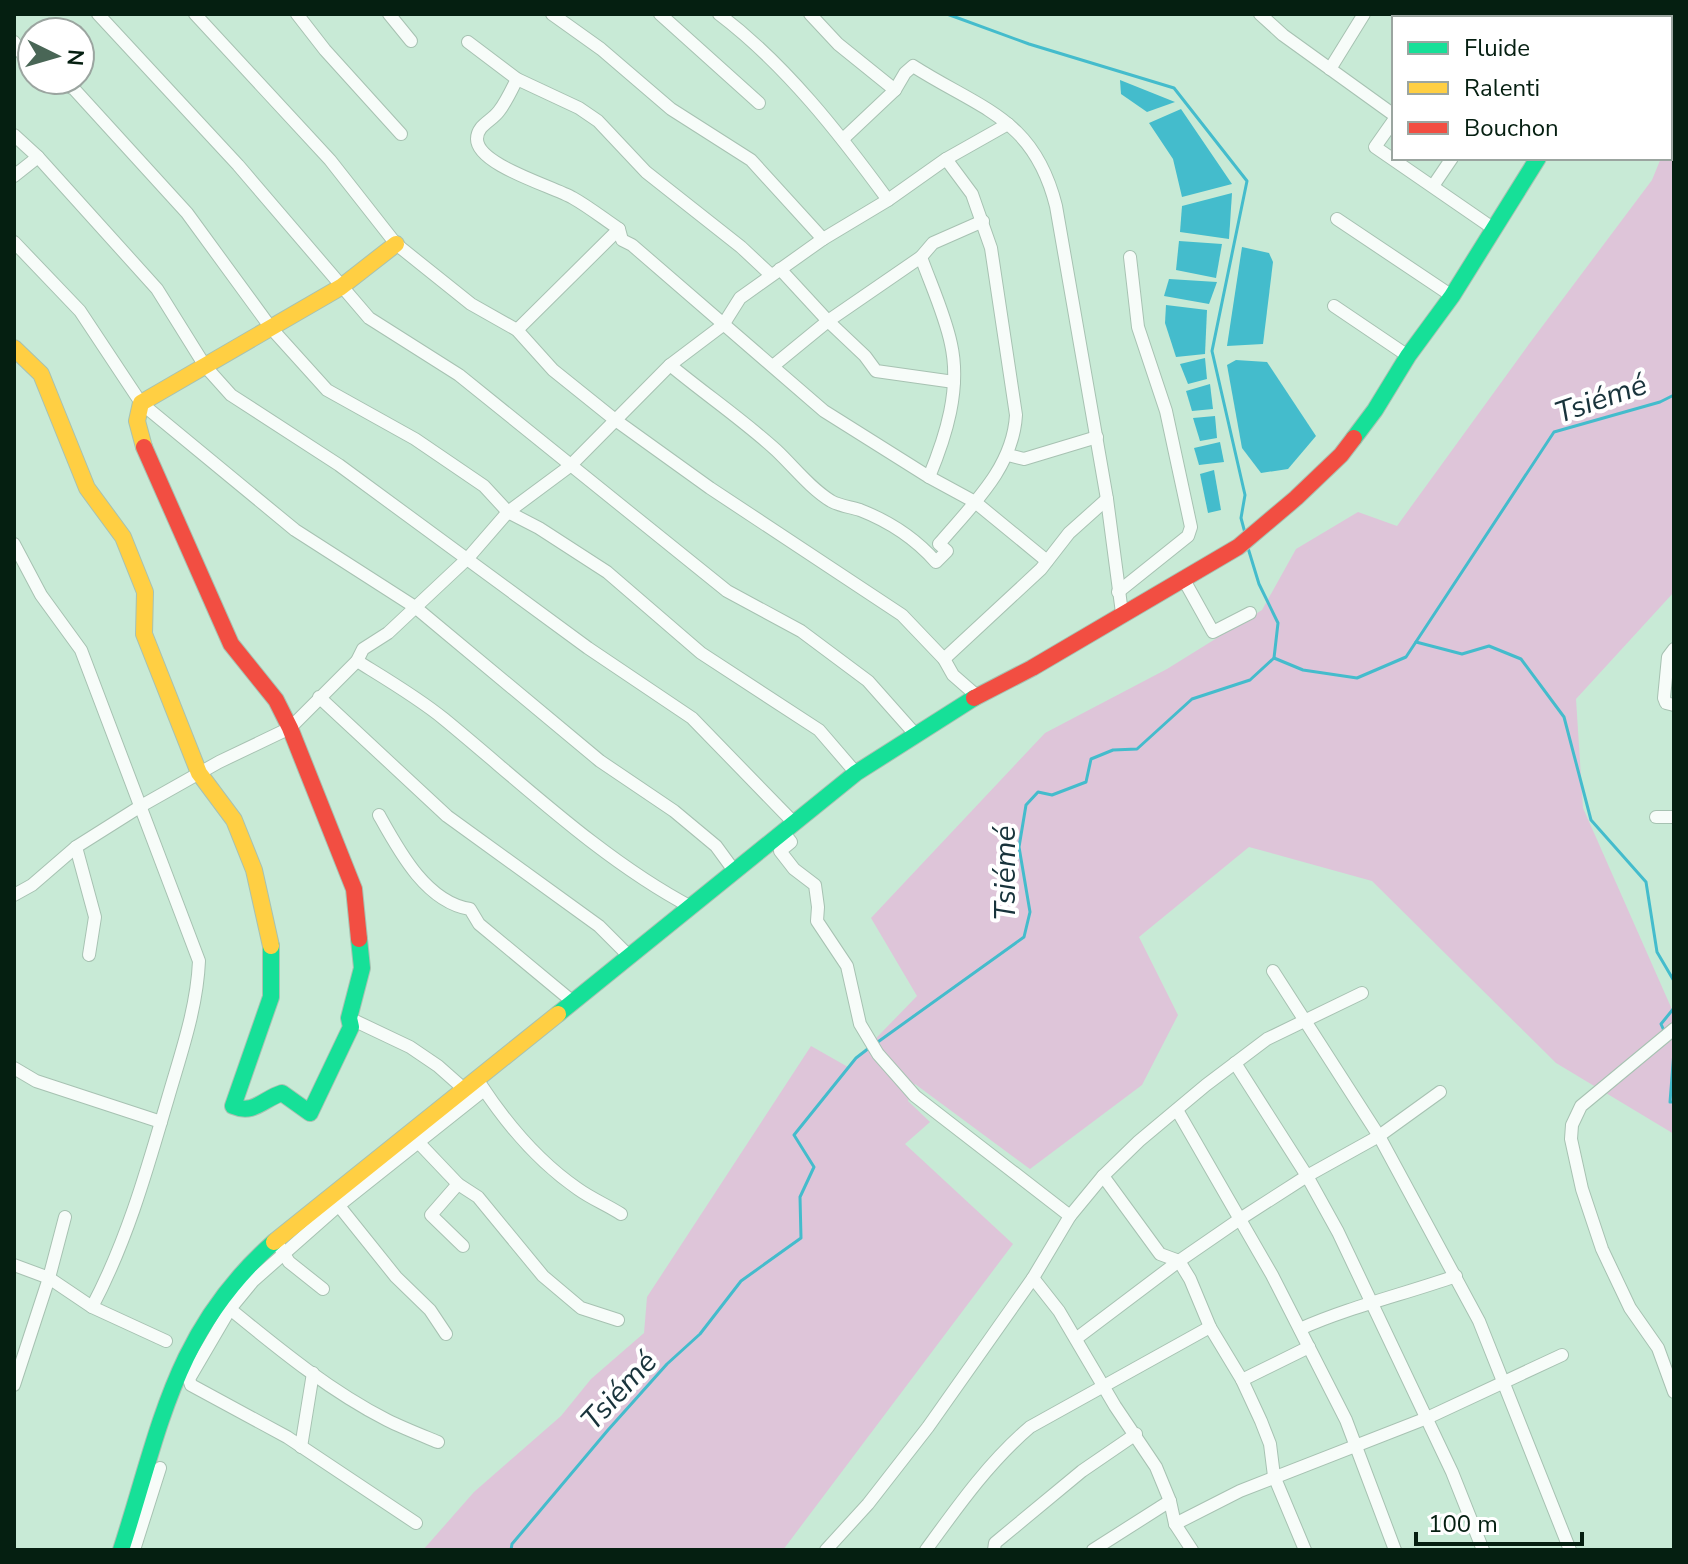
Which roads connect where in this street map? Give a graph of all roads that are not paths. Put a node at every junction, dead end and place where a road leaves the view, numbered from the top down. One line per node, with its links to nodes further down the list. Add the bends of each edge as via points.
1 (98, 14): 43 (street, via 238,165)
2 (195, 14): 39 (street, via 330,160)
3 (297, 14): 21 (street)
4 (389, 14): 11 (street)
5 (552, 14): 37 (street, via 671,109 751,160)
6 (660, 14): 17 (street)
7 (719, 14): 23 (street, via 746,34)
8 (810, 14): 15 (street)
9 (1364, 14): 13 (street)
10 (1262, 15): 13 (street)
11 (411, 41)
12 (468, 42): 14 (street)
13 (1330, 69): 18 (street)
14 (517, 79): 35 (street, via 498,113 479,129 479,148 507,171 573,198); 42 (street, via 598,121 646,172)
15 (895, 90): 20 (street, via 913,66); 23 (street)
16 (80, 96): 48 (street, via 187,213)
17 (759, 103)
18 (1392, 116)
19 (1392, 121): 25 (street, via 1375,147)
20 (1008, 124): 26 (street); 58 (street, via 1035,151 1052,188)
21 (401, 134)
22 (14, 135): 24 (street)
23 (843, 139): 32 (street)
24 (38, 157): 30 (street); 53 (street, via 157,289)
25 (1392, 158)
26 (946, 159): 32 (street); 34 (street, via 972,194)
27 (1394, 160): 31 (street)
28 (1451, 160): 31 (street)
29 (1537, 160): 36 (main road)
30 (14, 176)
31 (1433, 186): 36 (street)
32 (888, 200): 37 (street)
33 (1337, 219): 44 (street)
34 (983, 221): 40 (street, via 933,243); 59 (street, via 1016,415)
35 (619, 229): 47 (street, via 622,240); 49 (street)
36 (1494, 229): 44 (main road)
37 (823, 239): 42 (street)
38 (14, 242): 56 (street, via 80,311)
39 (396, 244): 43 (main road); 49 (street, via 471,304)
40 (921, 257): 46 (street); 55 (street, via 952,346)
41 (1130, 257): 69 (street, via 1135,312 1166,411 1191,527 1183,540)
42 (776, 272): 46 (street); 47 (street, via 740,298)
43 (341, 287): 48 (main road); 60 (street, via 369,318 459,375)
44 (1452, 296): 51 (main road)
45 (1334, 306): 51 (street)
46 (828, 321): 54 (street); 55 (street, via 876,371)
47 (723, 325): 52 (street); 54 (street)
48 (271, 328): 53 (main road); 64 (street, via 327,390 415,439 484,486)
49 (517, 330): 57 (street, via 553,370)
50 (14, 348): 81 (main road, via 41,374 87,488 123,537 145,592 144,634)
51 (1408, 356): 68 (main road, via 1341,455 1257,532)
52 (670, 365): 57 (street); 63 (street, via 831,501 885,520 936,562 947,551 939,544)
53 (205, 366): 56 (main road); 66 (street, via 242,404 339,465)
54 (773, 366): 61 (street, via 824,411)
55 (954, 382): 61 (street)
56 (141, 403): 70 (street, via 295,530); 79 (main road, via 138,432 218,618)
57 (614, 419): 60 (street); 74 (street, via 902,615)
58 (1097, 437): 59 (street, via 1024,459); 62 (street)
59 (1008, 455): 63 (street)
60 (570, 466): 64 (street); 80 (street, via 727,591 801,631 868,681)
61 (929, 477): 63 (street)
62 (1107, 499): 67 (street); 69 (street)
63 (975, 502): 67 (street)
64 (508, 512): 66 (street); 82 (street, via 607,572 701,653 819,730)
65 (14, 544): 83 (street, via 41,595 81,650)
66 (468, 558): 70 (street); 87 (street, via 692,718)
67 (1047, 561): 74 (street)
68 (1184, 580): 71 (main road); 72 (street, via 1213,632)
69 (1118, 592): 71 (street)
70 (415, 607): 75 (street, via 363,649); 89 (street, via 600,761 684,819 716,846)
71 (1122, 613): 76 (main road)
72 (1250, 613)
73 (1674, 649): 78 (street, via 1668,657 1664,698)
74 (944, 659): 76 (street)
75 (357, 661): 77 (street); 91 (street, via 428,706 590,838)
76 (977, 696): 80 (main road)
77 (319, 697): 79 (street); 93 (street, via 447,816 599,926)
78 (1674, 705)
79 (290, 728): 81 (street); 97 (main road, via 354,889 362,968)
80 (915, 734): 82 (main road)
81 (199, 773): 83 (street); 97 (main road, via 234,820 254,870 271,946 271,997 233,1106 254,1108 282,1093 310,1113 351,1027)
82 (856, 773): 87 (main road)
83 (141, 806): 88 (street); 105 (street, via 199,961 198,994)
84 (379, 815): 96 (street, via 423,880 453,906 470,909 479,924)
85 (1656, 817): 86 (street)
86 (1674, 817)
87 (790, 828): 89 (main road); 113 (street, via 791,842 780,851 815,885 817,921 847,966 860,1024 878,1054 915,1096)
88 (76, 847): 90 (street); 92 (street, via 95,917)
89 (735, 872): 91 (main road)
90 (14, 895)
91 (691, 907): 93 (main road)
92 (89, 955)
93 (630, 957): 96 (main road)
94 (1273, 971): 98 (street)
95 (1362, 993): 98 (street)
96 (573, 1002): 102 (main road)
97 (349, 1018): 102 (street)
98 (1304, 1019): 100 (street); 106 (street)
99 (1672, 1030): 140 (street, via 1581,1106 1571,1139 1602,1249 1630,1308 1658,1348)
100 (1235, 1063): 104 (street); 109 (street)
101 (14, 1068): 105 (street, via 36,1081)
102 (475, 1086): 107 (street); 111 (main road); 112 (street, via 561,1176)
103 (1440, 1092): 106 (street)
104 (1177, 1110): 108 (street); 115 (street)
105 (161, 1122): 125 (street, via 124,1240)
106 (1379, 1136): 109 (street); 120 (street)
107 (419, 1143): 110 (street); 111 (street)
108 (1103, 1176): 113 (street); 118 (street, via 1160,1254)
109 (1307, 1176): 115 (street); 124 (street)
110 (458, 1184): 117 (street, via 431,1215); 127 (street, via 478,1197 543,1276 581,1308)
111 (334, 1200): 116 (main road); 130 (street)
112 (621, 1214)
113 (1070, 1216): 122 (street)
114 (65, 1217): 121 (street)
115 (1240, 1219): 118 (street); 129 (street)
116 (279, 1246): 123 (street, via 289,1262); 126 (street); 151 (main road, via 235,1279 187,1353)
117 (463, 1246)
118 (1179, 1261): 128 (street); 131 (street)
119 (14, 1265): 121 (street)
120 (1456, 1276): 124 (street); 137 (street)
121 (49, 1278): 125 (street); 138 (street)
122 (1033, 1278): 131 (street); 153 (street, via 928,1427)
123 (323, 1289)
124 (1374, 1304): 129 (street); 141 (street)
125 (92, 1307): 132 (street)
126 (230, 1309): 135 (street); 145 (street, via 189,1382)
127 (618, 1320)
128 (1210, 1327): 136 (street); 139 (street)
129 (1300, 1329): 133 (street)
130 (446, 1334)
131 (1077, 1338): 139 (street)
132 (166, 1341)
133 (1309, 1347): 136 (street); 144 (street)
134 (1562, 1355): 137 (street)
135 (313, 1373): 143 (street, via 388,1421); 145 (street)
136 (1242, 1380): 147 (street, via 1270,1444)
137 (1503, 1383): 141 (street); 161 (street)
138 (14, 1385)
139 (1103, 1385): 142 (street); 154 (street, via 1050,1414 1009,1445)
140 (1674, 1392)
141 (1427, 1418): 144 (street); 160 (street)
142 (1136, 1434): 148 (street); 155 (street, via 1082,1471 995,1543)
143 (438, 1442)
144 (1355, 1445): 147 (street); 159 (street)
145 (301, 1447): 149 (street)
146 (160, 1468): 152 (street)
147 (1274, 1476): 150 (street); 158 (street)
148 (1170, 1501): 150 (street); 156 (street)
149 (416, 1523)
150 (1175, 1524): 157 (street)
151 (121, 1550)
152 (134, 1550)
153 (826, 1550)
154 (926, 1550)
155 (994, 1550)
156 (1093, 1550)
157 (1192, 1550)
158 (1305, 1550)
159 (1395, 1550)
160 (1483, 1550)
161 (1570, 1550)

